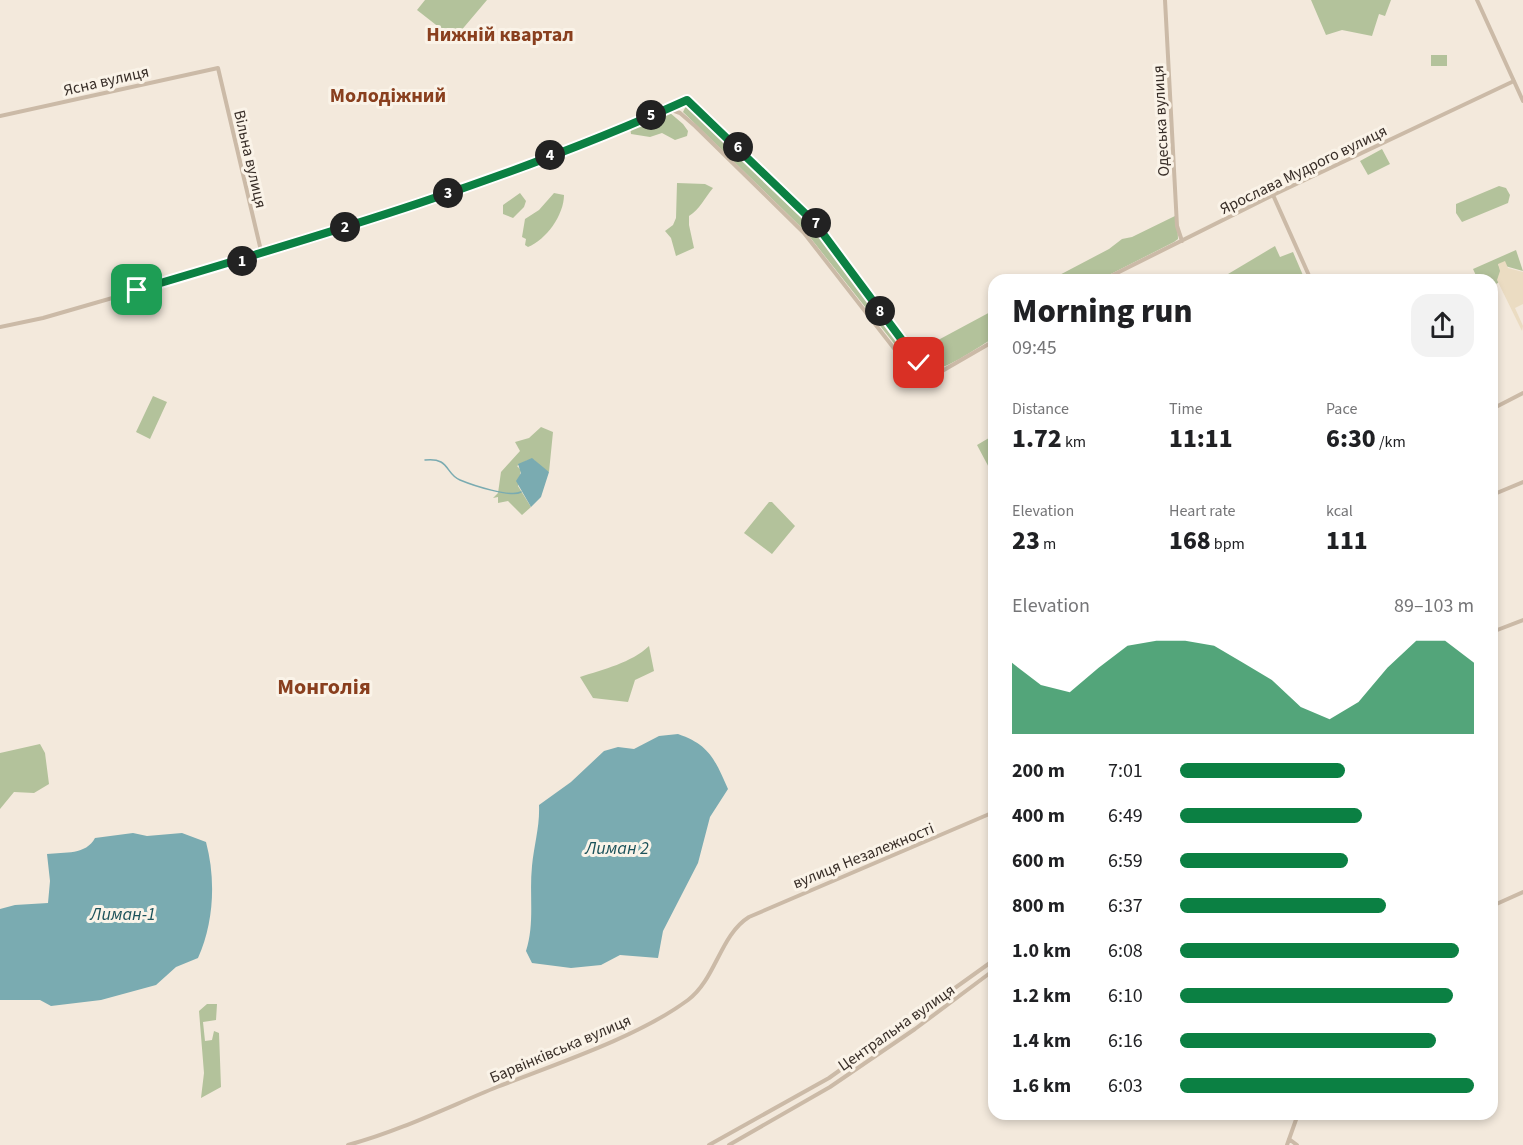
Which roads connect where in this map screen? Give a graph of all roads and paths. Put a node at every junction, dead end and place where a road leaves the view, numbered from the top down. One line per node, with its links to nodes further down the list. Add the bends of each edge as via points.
1 (1165, 0): 9 (street, Одеська вулиця, via 1177,226)
2 (1477, 0): 4 (street)
3 (218, 68): 7 (street, Ясна вулиця); 10 (street, Вільна вулиця)
4 (1514, 81): 5 (street); 8 (street, Ярослава Мудрого вулиця)
5 (1523, 101)
6 (668, 109): 10 (street, via 463,188); 15 (street, via 680,113 695,126 804,232 914,374 930,378); 15 (street, via 687,100 815,223 922,367)
7 (0, 116)
8 (1273, 195): 9 (street, Ярослава Мудрого вулиця); 12 (street)
9 (1182, 241): 11 (street, Ярослава Мудрого вулиця)
10 (262, 255): 13 (street)
11 (1115, 274)
12 (1308, 274)
13 (0, 327)
14 (988, 344): 15 (street)
15 (938, 373)
16 (1523, 393): 17 (street)
17 (1498, 406)
18 (1523, 482): 19 (street)
19 (1498, 492)
20 (1523, 620): 21 (street)
21 (1498, 630)
22 (988, 815): 25 (street, вулиця Незалежності)
23 (1523, 892): 24 (street)
24 (1498, 903)
25 (741, 922): 30 (street, Барвінківська вулиця, via 698,991 658,1017 584,1053 408,1125)
26 (988, 964): 31 (street, Центральна вулиця, via 829,1078)
27 (988, 975): 32 (street, Центральна вулиця, via 908,1035 808,1100)
28 (1296, 1120): 29 (street)
29 (1289, 1139): 33 (street); 34 (street)
30 (348, 1145)
31 (709, 1145)
32 (729, 1145)
33 (1287, 1145)
34 (1297, 1145)

